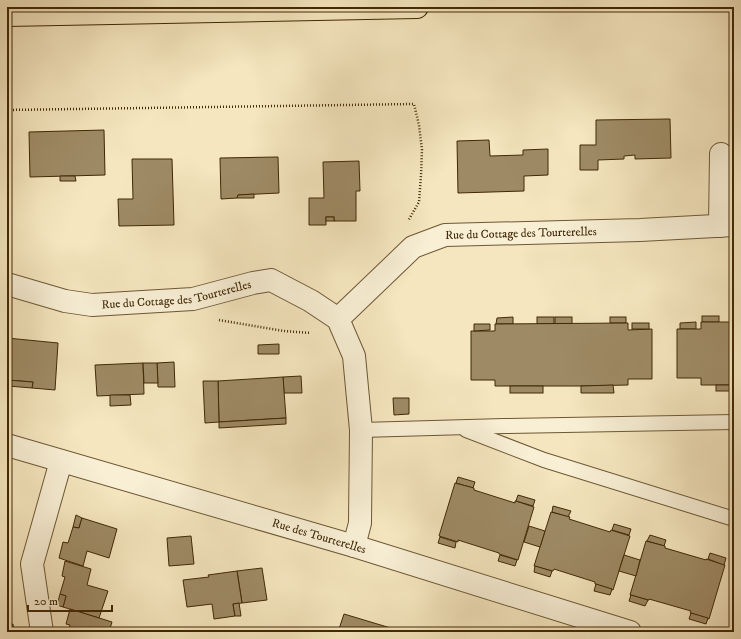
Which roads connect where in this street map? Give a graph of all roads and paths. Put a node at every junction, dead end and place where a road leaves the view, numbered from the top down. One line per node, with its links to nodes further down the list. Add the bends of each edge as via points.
1 (417, 7): 2 (main road)
2 (7, 15)
3 (7, 110): 6 (path, via 414,104 422,150 419,202 408,222 396,234)
4 (721, 154): 5 (street)
5 (727, 226): 6 (street, Rue du Cottage des Tourterelles, via 445,235)
6 (413, 247): 9 (street, Rue du Cottage des Tourterelles)
7 (7, 284): 9 (street, Rue du Cottage des Tourterelles, via 65,301 92,305 193,299 271,280 311,301)
8 (217, 319): 9 (path, via 284,331)
9 (342, 328): 12 (street, via 354,356)
10 (734, 422): 11 (lane)
11 (460, 428): 12 (lane); 15 (lane, via 544,460)
12 (361, 430): 16 (street, via 360,523)
13 (7, 445): 14 (street, Rue des Tourterelles)
14 (61, 461): 16 (street, Rue des Tourterelles); 17 (street, via 32,564)
15 (734, 519)
16 (354, 546): 18 (street, Rue des Tourterelles)
17 (42, 632)
18 (630, 632)

